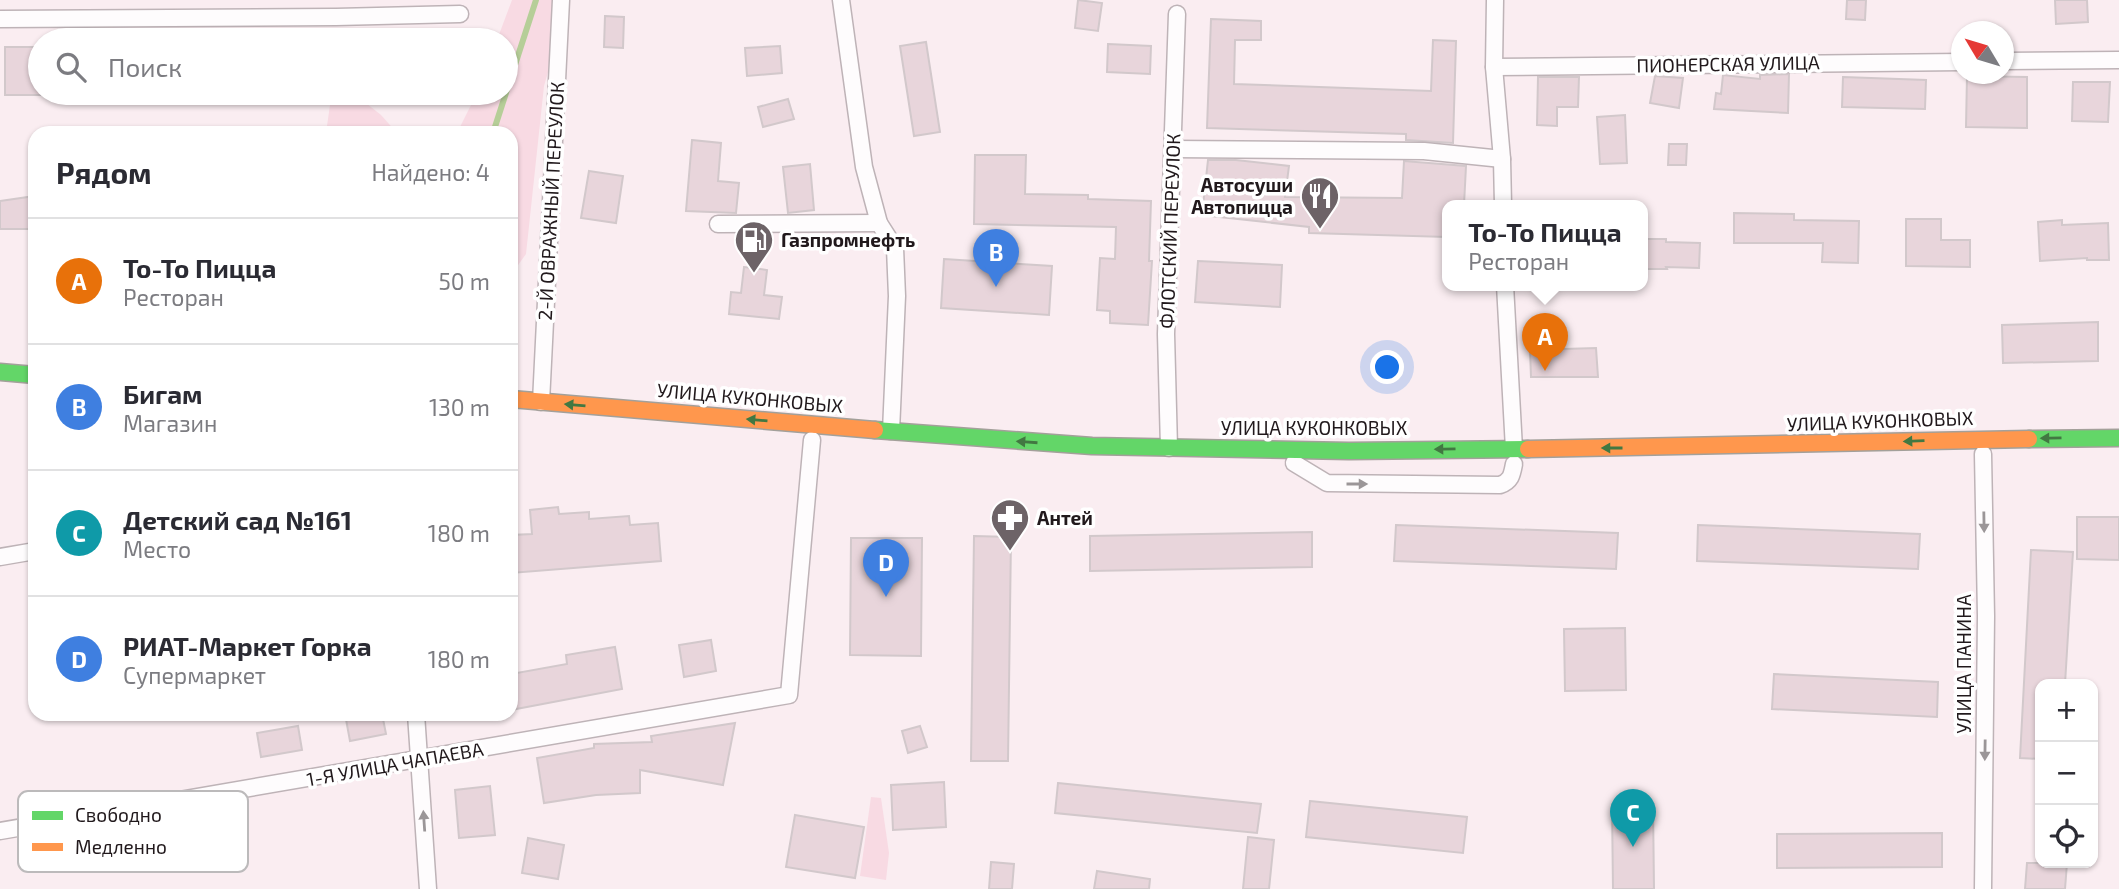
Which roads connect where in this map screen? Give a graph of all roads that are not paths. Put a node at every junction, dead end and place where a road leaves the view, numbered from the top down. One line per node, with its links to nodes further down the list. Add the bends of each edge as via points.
1 (561, 0): 20 (street, 2-Й ОВРАЖНЫЙ ПЕРЕУЛОК)
2 (841, 0): 14 (street, via 864,167)
3 (1495, 0): 10 (street)
4 (460, 14): 6 (street)
5 (1177, 14): 11 (street, ФЛОТСКИЙ ПЕРЕУЛОК)
6 (0, 19)
7 (2119, 60): 8 (street)
8 (2014, 61)
9 (1951, 62): 10 (street, ПИОНЕРСКАЯ УЛИЦА)
10 (1494, 67): 12 (street)
11 (1173, 149): 12 (street, via 1424,151); 26 (street, ФЛОТСКИЙ ПЕРЕУЛОК, via 1166,334)
12 (1503, 159): 13 (street)
13 (1503, 200)
14 (879, 223): 15 (street); 21 (street, via 895,248)
15 (718, 224)
16 (1505, 291): 30 (street)
17 (0, 372): 18 (main road)
18 (28, 374)
19 (518, 400): 20 (main road, УЛИЦА КУКОНКОВЫХ)
20 (541, 402): 21 (main road, УЛИЦА КУКОНКОВЫХ, one-way to 20)
21 (891, 431): 26 (main road, УЛИЦА КУКОНКОВЫХ, one-way to 21)
22 (716, 433): 24 (main road, УЛИЦА КУКОНКОВЫХ)
23 (2119, 438): 25 (main road, УЛИЦА КУКОНКОВЫХ, one-way to 25)
24 (812, 440): 27 (main road, УЛИЦА КУКОНКОВЫХ); 34 (street, 1-Я УЛИЦА ЧАПАЕВА, via 789,695)
25 (1982, 446): 28 (main road, УЛИЦА КУКОНКОВЫХ); 30 (main road, УЛИЦА КУКОНКОВЫХ, via 1680,447); 39 (street, УЛИЦА ПАНИНА, one-way to 39, via 1986,616)
26 (1169, 449): 30 (main road, УЛИЦА КУКОНКОВЫХ, one-way to 26)
27 (920, 450)
28 (2119, 453)
29 (974, 454): 30 (main road, УЛИЦА КУКОНКОВЫХ, one-way to 30, via 1294,463)
30 (1514, 456)
31 (28, 552): 32 (street)
32 (0, 557)
33 (417, 721): 34 (street)
34 (420, 760): 35 (street, 1-Я УЛИЦА ЧАПАЕВА); 38 (street, one-way to 34)
35 (237, 791)
36 (18, 828): 37 (street, 1-Я УЛИЦА ЧАПАЕВА)
37 (0, 831)
38 (428, 889)
39 (1983, 889)

